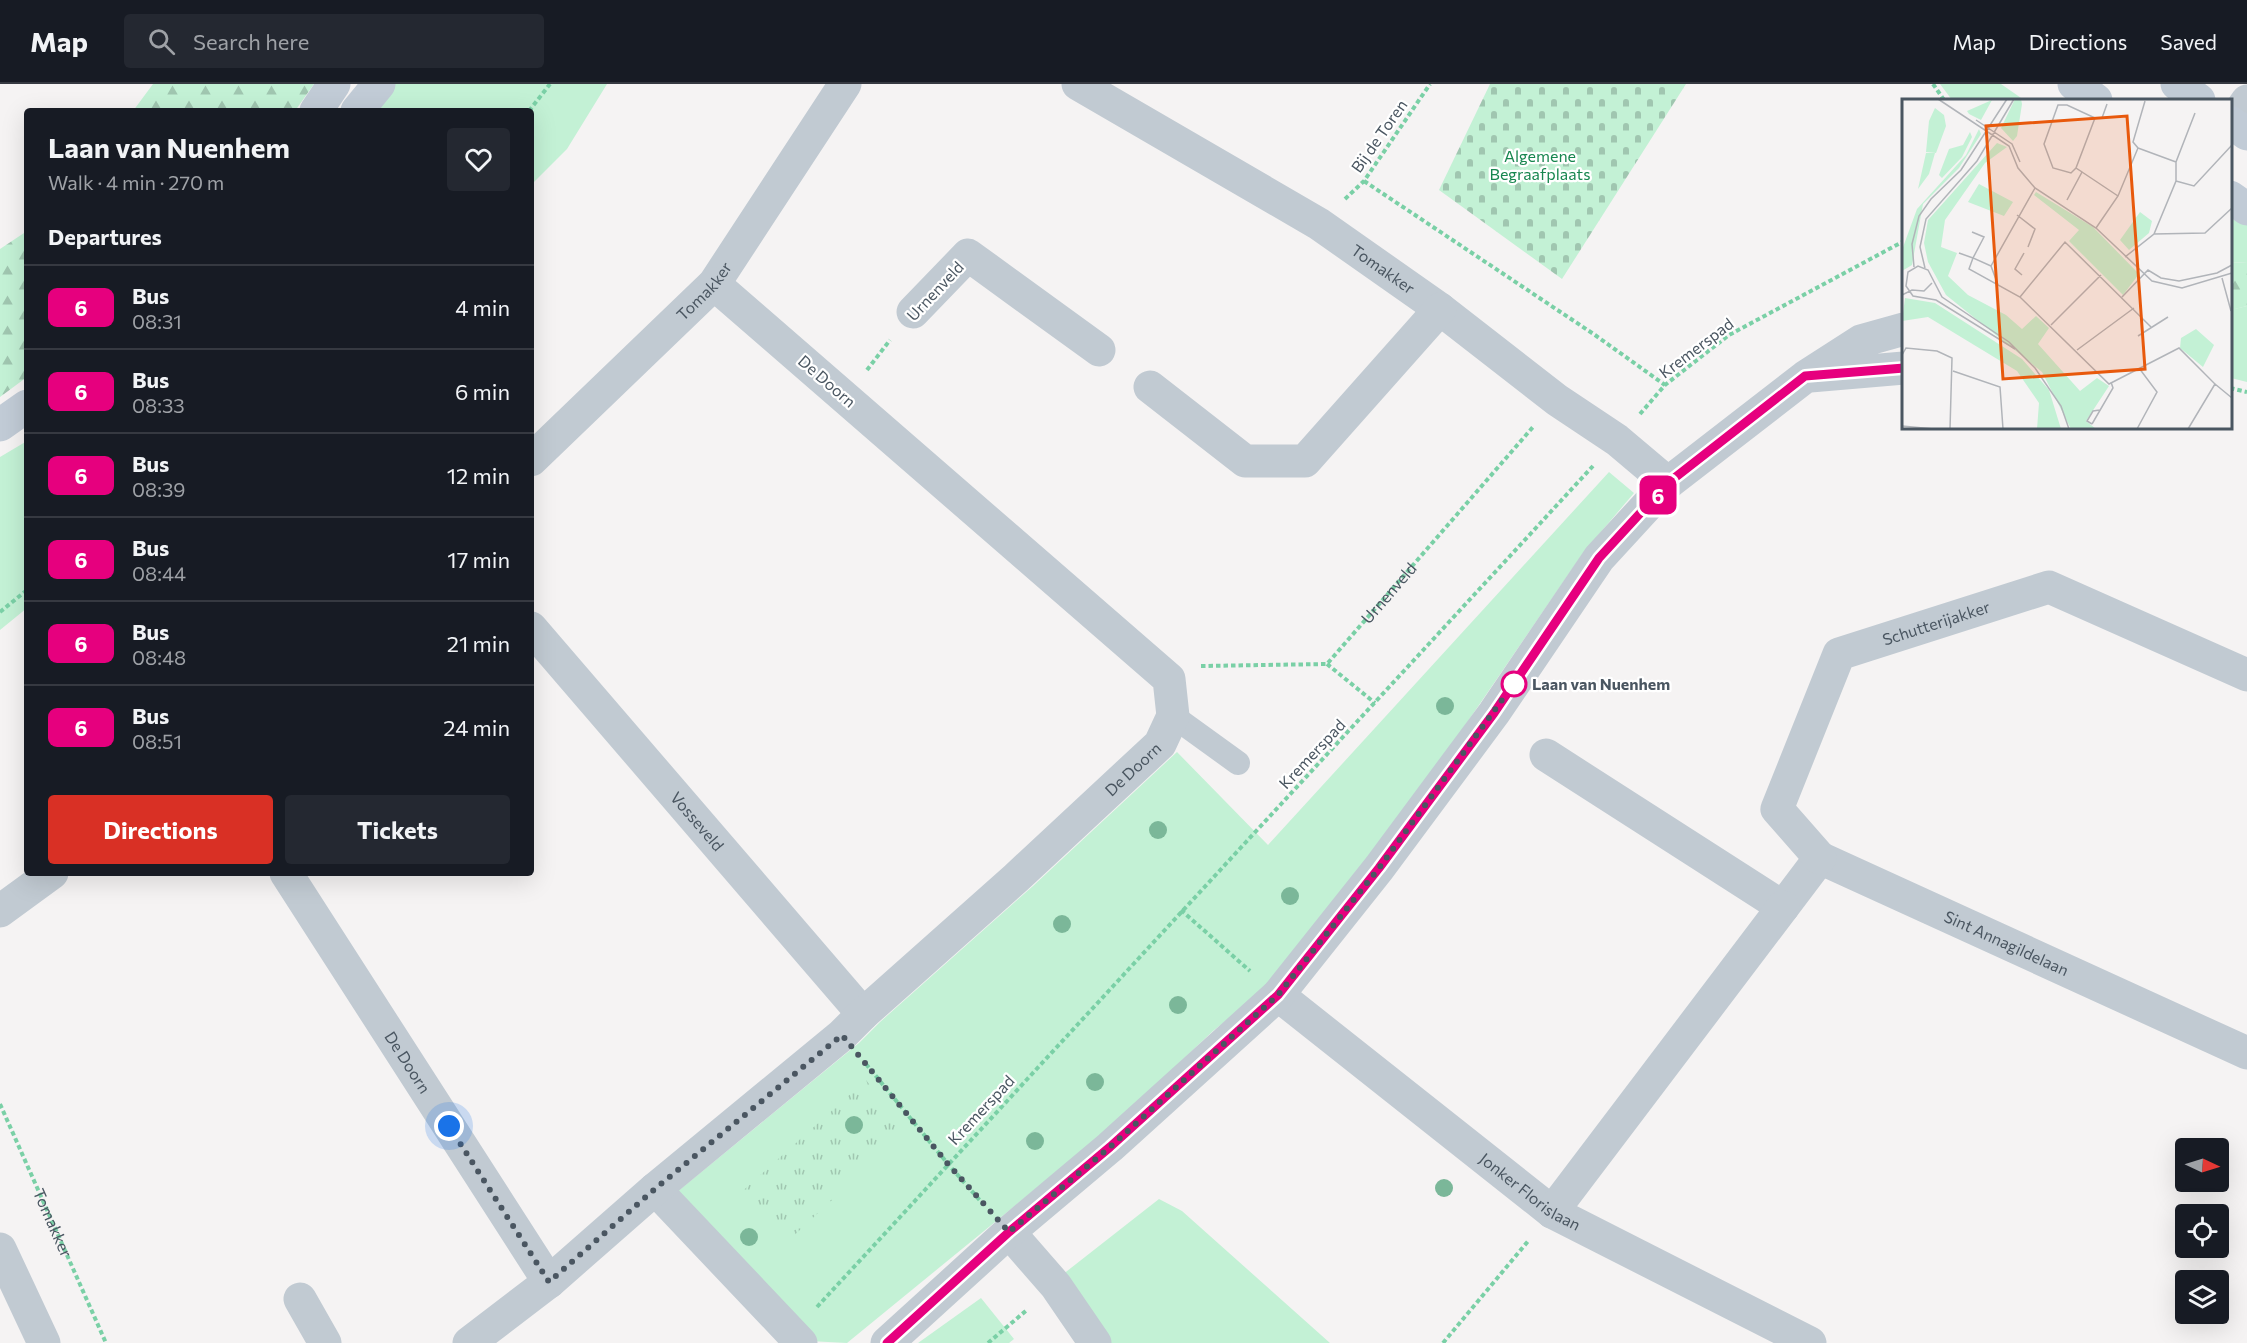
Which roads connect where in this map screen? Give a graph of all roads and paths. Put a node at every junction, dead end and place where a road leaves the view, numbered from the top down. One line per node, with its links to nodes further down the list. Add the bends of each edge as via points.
1 (334, 84): 11 (main road)
2 (379, 84): 12 (main road)
3 (550, 84): 13 (path)
4 (1078, 84): 17 (street, Tomakker)
5 (1430, 84): 14 (path, Bij de Toren)
6 (1933, 84): 9 (path)
7 (2074, 84): 10 (main road)
8 (851, 87): 19 (street, Tomakker)
9 (1943, 99)
10 (2095, 99)
11 (318, 108)
12 (359, 108)
13 (532, 108)
14 (1364, 181): 17 (path, Bij de Toren); 26 (path)
15 (2232, 198): 16 (main road)
16 (2247, 209)
17 (1318, 224): 20 (street, Tomakker)
18 (1902, 242): 26 (path, Kremerspad, via 1729,335)
19 (714, 284): 30 (street, De Doorn); 35 (street, Tomakker)
20 (1440, 309): 27 (street, via 1305,461 1245,461); 31 (street, Tomakker)
21 (913, 312): 23 (street, Urnenveld, via 968,255); 30 (path, Urnenveld)
22 (1902, 330): 25 (street, via 1861,341)
23 (1099, 350)
24 (1902, 368): 25 (street)
25 (1805, 376): 36 (street)
26 (1665, 385): 34 (path, Kremerspad)
27 (1150, 387)
28 (2232, 388): 29 (path)
29 (2247, 392)
30 (845, 397): 42 (street, De Doorn)
31 (1557, 400): 34 (street, Tomakker); 40 (path, Urnenveld)
32 (24, 408): 33 (main road)
33 (0, 425)
34 (1617, 440): 36 (street, Tomakker); 43 (path, Kremerspad)
35 (534, 457)
36 (1668, 483): 53 (street, via 1599,558 1494,713)
37 (24, 592): 38 (path)
38 (0, 612)
39 (534, 632): 54 (street, Vosseveld)
40 (1327, 664): 42 (path, via 1201,666); 43 (path)
41 (2247, 675): 47 (street, Schutterijakker, via 2049,587 1839,654 1777,809)
42 (1169, 679): 44 (street)
43 (1375, 704): 51 (path, Kremerspad)
44 (1173, 716): 46 (lane); 54 (street, De Doorn, via 1160,744)
45 (1546, 755): 50 (street)
46 (1239, 763)
47 (1820, 858): 50 (street); 55 (street, Sint Annagildelaan)
48 (48, 876): 52 (street)
49 (288, 876): 62 (street, De Doorn)
50 (1783, 907): 59 (street)
51 (1181, 910): 53 (path); 57 (path, Kremerspad)
52 (0, 911)
53 (1278, 995): 59 (street, Jonker Florislaan); 60 (street)
54 (853, 1024): 57 (path); 58 (street, De Doorn)
55 (2247, 1053)
56 (0, 1104): 68 (path, Tomakker)
57 (948, 1164): 60 (path); 66 (path, Kremerspad)
58 (656, 1188): 62 (street, De Doorn); 66 (street)
59 (1552, 1212): 74 (path); 75 (street, Jonker Florislaan)
60 (1009, 1232): 63 (street); 71 (street)
61 (0, 1249): 64 (street)
62 (549, 1282): 70 (street, De Doorn)
63 (1056, 1286): 72 (path); 73 (street)
64 (9, 1294): 67 (street)
65 (300, 1299): 69 (street)
66 (797, 1338)
67 (44, 1343)
68 (106, 1343)
69 (325, 1343)
70 (469, 1343)
71 (887, 1343)
72 (988, 1343)
73 (1095, 1343)
74 (1443, 1343)
75 (1810, 1343)

